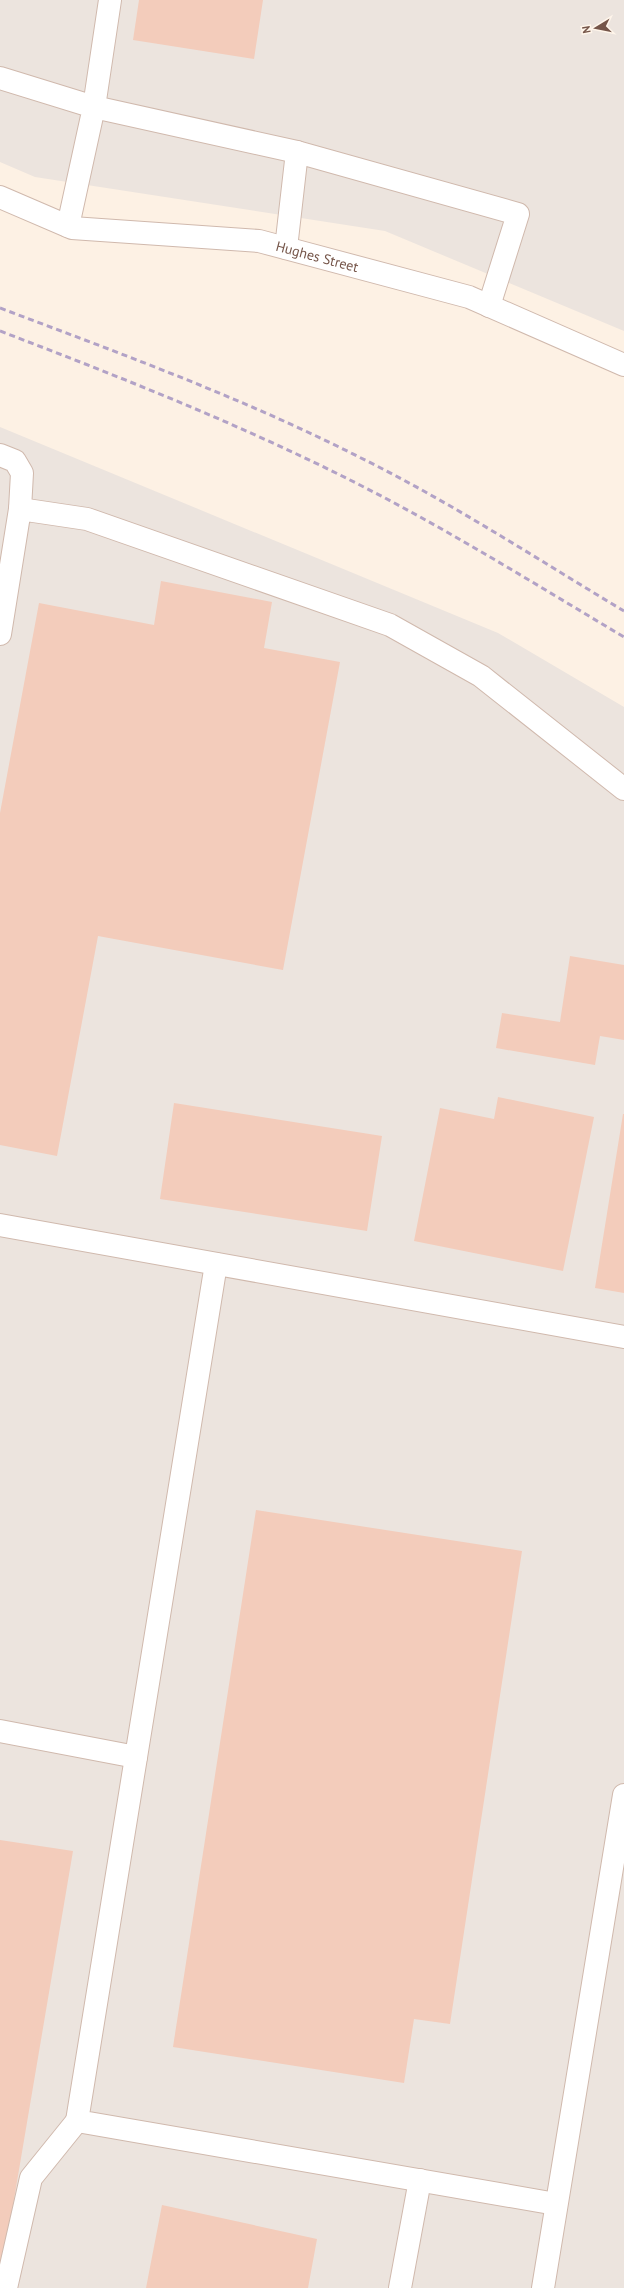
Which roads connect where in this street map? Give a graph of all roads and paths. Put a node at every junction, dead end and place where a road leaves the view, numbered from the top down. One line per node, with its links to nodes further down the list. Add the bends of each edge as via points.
1 (110, 0): 3 (street)
2 (0, 78): 3 (street)
3 (94, 107): 4 (street); 6 (street)
4 (297, 152): 7 (street); 8 (street, via 518,214)
5 (0, 197): 6 (street, Hughes Street)
6 (68, 226): 7 (street, Hughes Street, via 259,241)
7 (286, 248): 8 (street, Hughes Street, via 469,297)
8 (489, 306): 9 (street, Hughes Street)
9 (624, 365)
10 (0, 455): 11 (street, via 15,461 22,473)
11 (20, 509): 12 (street); 13 (street, via 87,519 390,625 481,676)
12 (0, 634)
13 (624, 789)
14 (0, 1225): 15 (street)
15 (216, 1264): 16 (street); 18 (street)
16 (624, 1337)
17 (0, 1731): 18 (street)
18 (136, 1757): 20 (street)
19 (624, 1795): 22 (street)
20 (77, 2121): 21 (street); 23 (street, via 31,2178)
21 (420, 2180): 22 (street); 24 (street)
22 (556, 2204): 25 (street)
23 (6, 2288)
24 (400, 2288)
25 (542, 2288)

